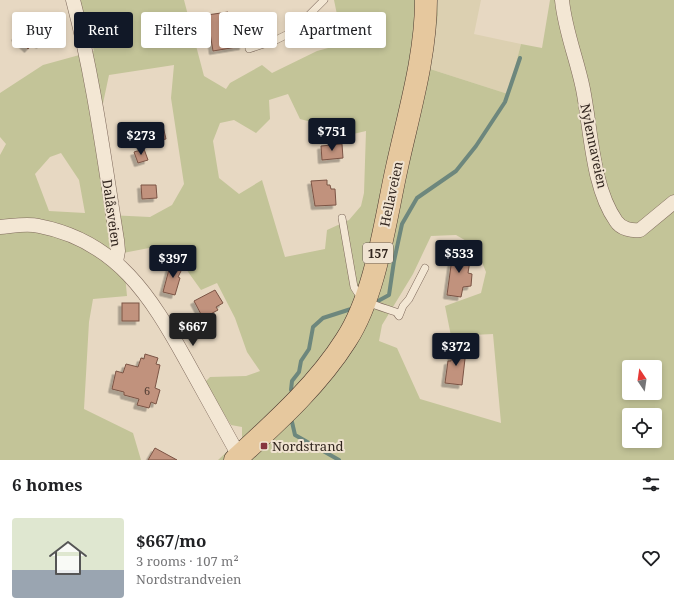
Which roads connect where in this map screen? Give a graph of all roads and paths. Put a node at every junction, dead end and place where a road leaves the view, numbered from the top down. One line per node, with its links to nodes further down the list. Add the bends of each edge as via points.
1 (73, 0): 9 (street, Dalåsveien, via 88,60 100,128 117,240)
2 (324, 0): 5 (lane, via 292,32)
3 (426, 0): 11 (main road, Hellaveien / 157, via 422,50)
4 (562, 0): 6 (street, Nylennaveien, via 569,39 583,88 595,164 616,221 628,229 640,230)
5 (249, 49)
6 (674, 202)
7 (342, 218): 11 (lane, via 354,287)
8 (0, 227): 9 (street, via 40,226 83,240)
9 (116, 262): 12 (street, via 143,289 159,312)
10 (425, 268): 11 (lane, via 409,299 402,306 399,316 396,312)
11 (365, 301): 12 (main road, Hellaveien / 157, via 357,323 334,359)
12 (237, 458)

